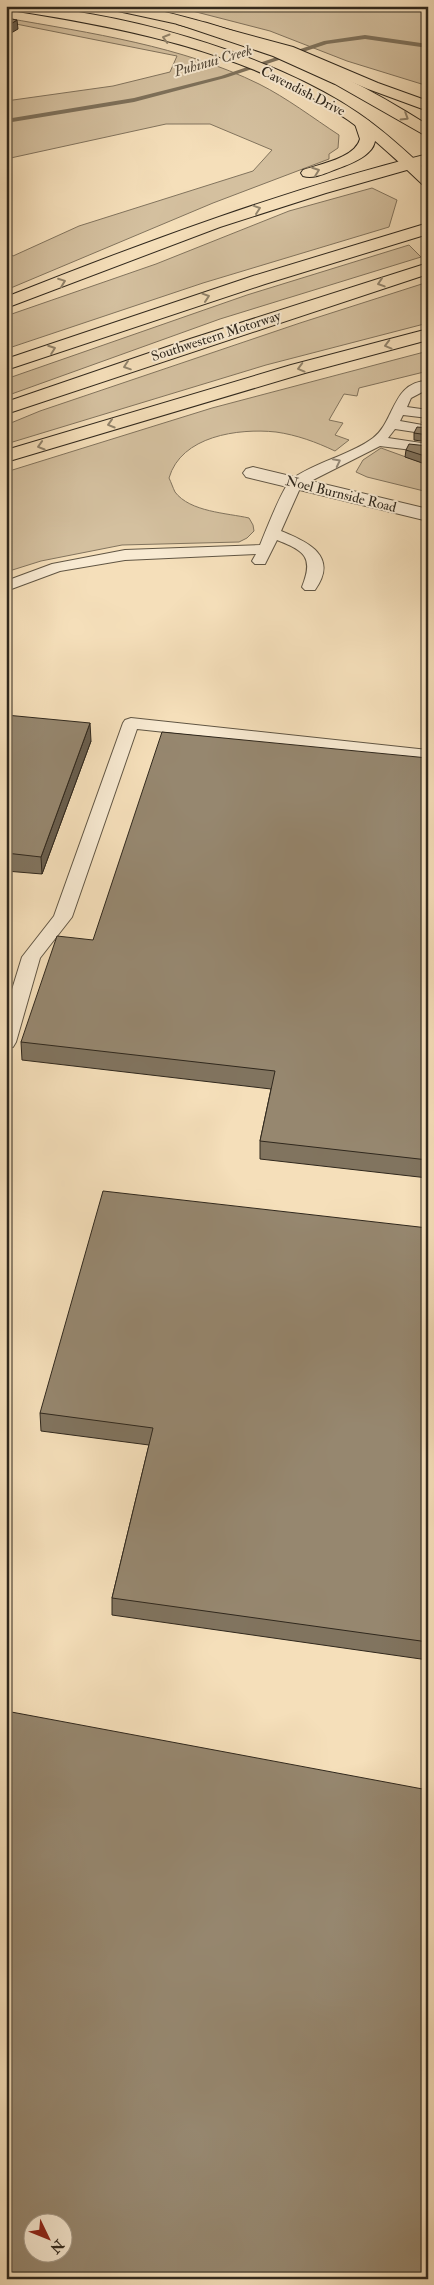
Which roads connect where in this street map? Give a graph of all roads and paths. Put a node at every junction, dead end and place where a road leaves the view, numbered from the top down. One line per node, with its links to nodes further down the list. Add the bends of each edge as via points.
1 (12, 6): 5 (main road, Cavendish Drive, one-way to 1, via 340,108 280,77 212,51 134,28)
2 (114, 6): 3 (main road, Cavendish Drive, via 247,40)
3 (314, 65): 4 (main road); 6 (main road, Cavendish Drive, one-way to 6, via 382,102)
4 (428, 106)
5 (363, 124): 8 (main road, Cavendish Drive); 9 (main road, one-way to 5, via 361,152 368,141)
6 (428, 132)
7 (428, 159): 8 (main road)
8 (410, 163): 10 (main road, Cavendish Drive); 13 (main road, one-way to 8, via 296,196)
9 (296, 178)
10 (428, 181)
11 (280, 185): 13 (main road, via 194,223)
12 (428, 228): 17 (main road, one-way to 12)
13 (178, 236): 15 (main road, one-way to 13)
14 (428, 268): 21 (main road, Southwestern Motorway, one-way to 21)
15 (6, 303)
16 (428, 334): 28 (main road, one-way to 28)
17 (6, 365)
18 (426, 385): 19 (lane)
19 (405, 396): 20 (lane); 22 (lane)
20 (428, 399)
21 (6, 408)
22 (399, 410): 23 (lane); 24 (lane)
23 (428, 414)
24 (392, 424): 25 (lane); 26 (lane)
25 (428, 430)
26 (378, 441): 27 (lane); 30 (lane, one-way to 26)
27 (428, 448)
28 (6, 456)
29 (254, 473): 30 (street, Noel Burnside Road)
30 (295, 483): 31 (street, Noel Burnside Road); 32 (lane)
31 (428, 515)
32 (272, 533): 33 (lane, via 262,556 125,555 57,567); 34 (lane, via 299,545 314,557 316,567)
33 (6, 586)
34 (310, 587)
35 (428, 755): 36 (lane, via 131,724 63,917 31,957)
36 (6, 1042)

